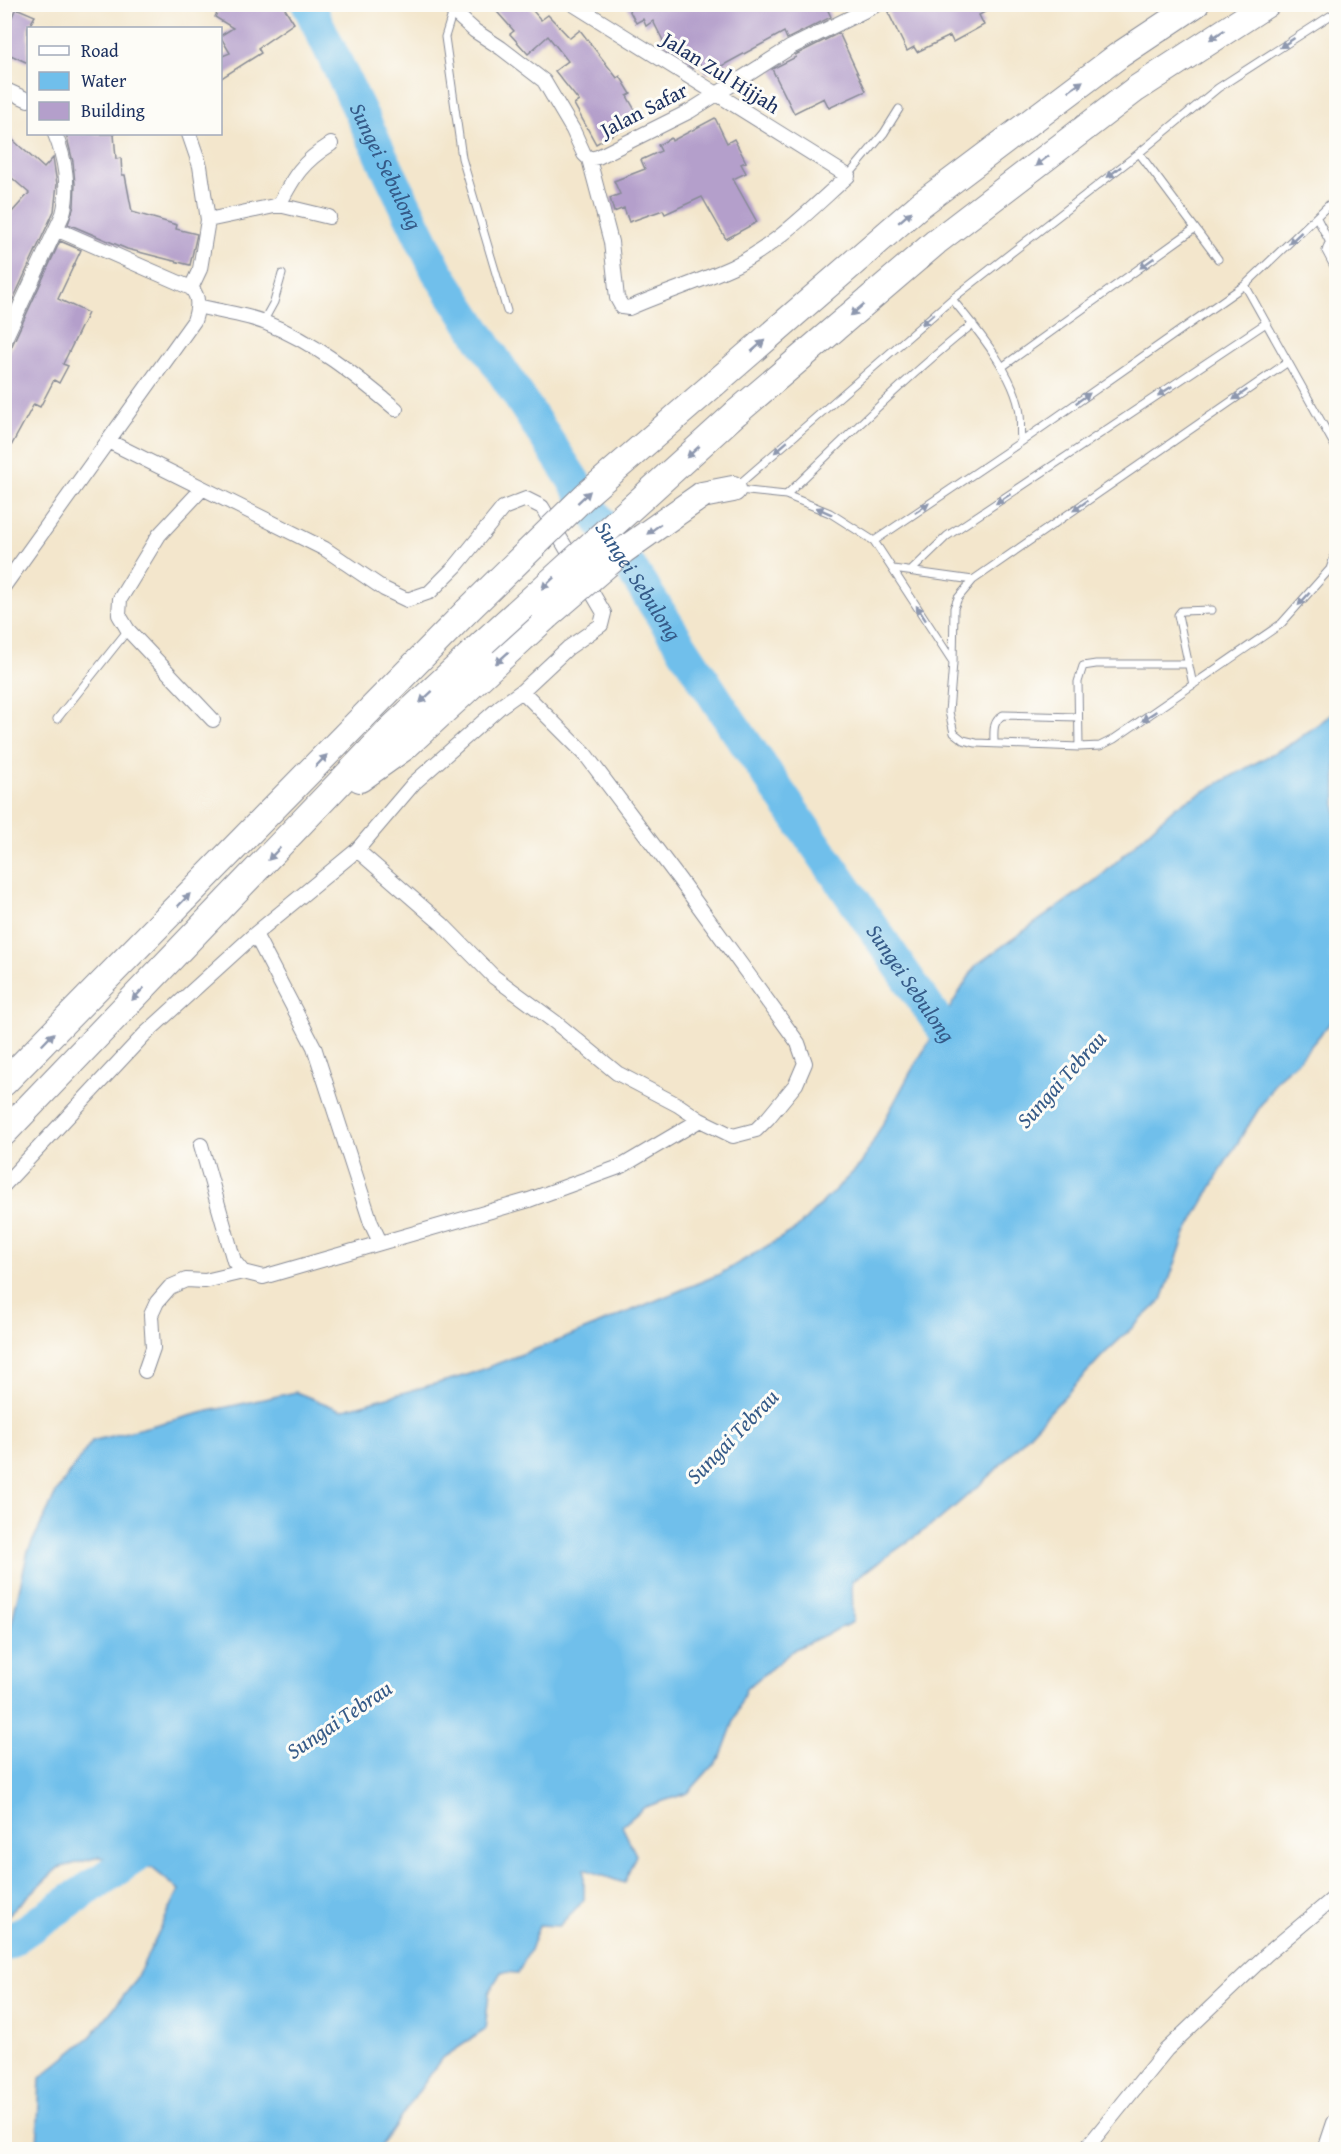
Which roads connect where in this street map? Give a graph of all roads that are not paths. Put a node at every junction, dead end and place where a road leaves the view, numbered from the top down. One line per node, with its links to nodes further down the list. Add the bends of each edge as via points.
1 (573, 4): 8 (street, Jalan Zul Hijjah)
2 (878, 4): 8 (street, Jalan Safar, via 791,47)
3 (1196, 4): 66 (highway, one-way to 3, bridge, via 586,494 920,205 1118,56)
4 (1267, 4): 63 (highway, one-way to 63, bridge, via 1137,89 954,228 736,413 484,642 394,726)
5 (452, 7): 15 (street, via 475,31 544,81); 32 (lane, via 445,37 462,158)
6 (1336, 12): 14 (lane, one-way to 14, via 1218,88)
7 (4, 89): 9 (street)
8 (716, 95): 15 (street, Jalan Safar, via 657,129); 16 (street, Jalan Zul Hijjah)
9 (27, 100)
10 (899, 109): 16 (lane)
11 (55, 135): 22 (street, via 66,183 66,201)
12 (189, 135): 21 (street, via 200,166)
13 (331, 144): 18 (street, via 311,156 296,173)
14 (1139, 153): 23 (lane); 30 (lane, one-way to 30)
15 (589, 159): 16 (street, via 611,242 617,298 622,307 629,308 733,266 787,230)
16 (848, 176)
17 (1336, 198): 20 (lane)
18 (279, 205): 19 (street); 21 (street)
19 (329, 218)
20 (1317, 218): 24 (lane); 28 (lane, one-way to 28)
21 (208, 220): 29 (street, via 200,269)
22 (56, 229): 29 (street); 36 (street)
23 (1194, 229): 25 (lane); 38 (lane, one-way to 38)
24 (1334, 241): 26 (lane, via 1326,251)
25 (1218, 260)
26 (1336, 270)
27 (282, 274): 33 (lane)
28 (1245, 285): 34 (lane); 41 (lane, one-way to 28)
29 (191, 288): 31 (street)
30 (952, 299): 35 (lane); 44 (lane, one-way to 44)
31 (198, 306): 33 (street); 40 (street, via 194,321)
32 (507, 312)
33 (263, 322): 39 (street, via 349,370)
34 (1266, 323): 37 (lane); 49 (lane, one-way to 49, via 947,536)
35 (973, 324): 38 (lane); 45 (lane, via 884,400)
36 (4, 341)
37 (1288, 362): 42 (lane); 50 (lane, one-way to 50)
38 (1002, 367): 41 (lane, via 1016,398)
39 (396, 410)
40 (108, 441): 43 (street); 51 (street)
41 (1021, 442): 46 (lane, one-way to 41)
42 (1336, 448)
43 (202, 489): 53 (street, via 159,535 120,599 119,615); 57 (street, via 325,549 407,600 430,592 503,508 526,499 542,507 604,613 601,625 568,648)
44 (733, 489): 45 (lane); 63 (highway, one-way to 63, bridge, via 702,495 624,550 405,747)
45 (786, 495): 46 (lane, one-way to 45, via 830,513)
46 (874, 541): 48 (lane)
47 (1336, 551): 56 (lane, one-way to 56, via 1330,569 1281,624)
48 (893, 569): 49 (lane); 54 (lane, one-way to 48)
49 (912, 570): 50 (lane)
50 (973, 580): 54 (lane, via 954,608)
51 (4, 586)
52 (1212, 610): 55 (lane, via 1187,610 1178,615)
53 (128, 630): 59 (lane); 60 (street)
54 (953, 663): 61 (lane, via 949,712 954,733 970,742)
55 (1188, 664): 56 (lane); 58 (lane, via 1083,666 1078,682)
56 (1194, 685): 62 (lane, one-way to 62, via 1114,739 1100,746)
57 (522, 691): 64 (street, via 414,783); 67 (street, via 585,754 798,1043 806,1063 796,1084 756,1130 733,1136)
58 (1078, 717): 61 (lane, via 1003,715 994,725); 62 (lane)
59 (57, 719)
60 (213, 720)
61 (994, 743): 62 (lane)
62 (1079, 747)
63 (314, 812): 68 (highway, one-way to 68)
64 (357, 850): 65 (street); 67 (street, via 442,924 494,976 617,1073)
65 (255, 934): 70 (street, via 144,1035); 71 (street, via 314,1047)
66 (6, 1082)
67 (700, 1120): 71 (street, via 622,1166 529,1200)
68 (4, 1133)
69 (201, 1145): 72 (street, via 234,1261)
70 (4, 1185)
71 (380, 1242): 72 (street, via 263,1277)
72 (243, 1272): 73 (street, via 205,1281 186,1280 170,1287 151,1314 153,1347)
73 (145, 1371)
74 (1336, 1896): 76 (street, via 1266,1955 1166,2050)
75 (1336, 2123): 77 (street)
76 (1085, 2150)
77 (1327, 2150)

